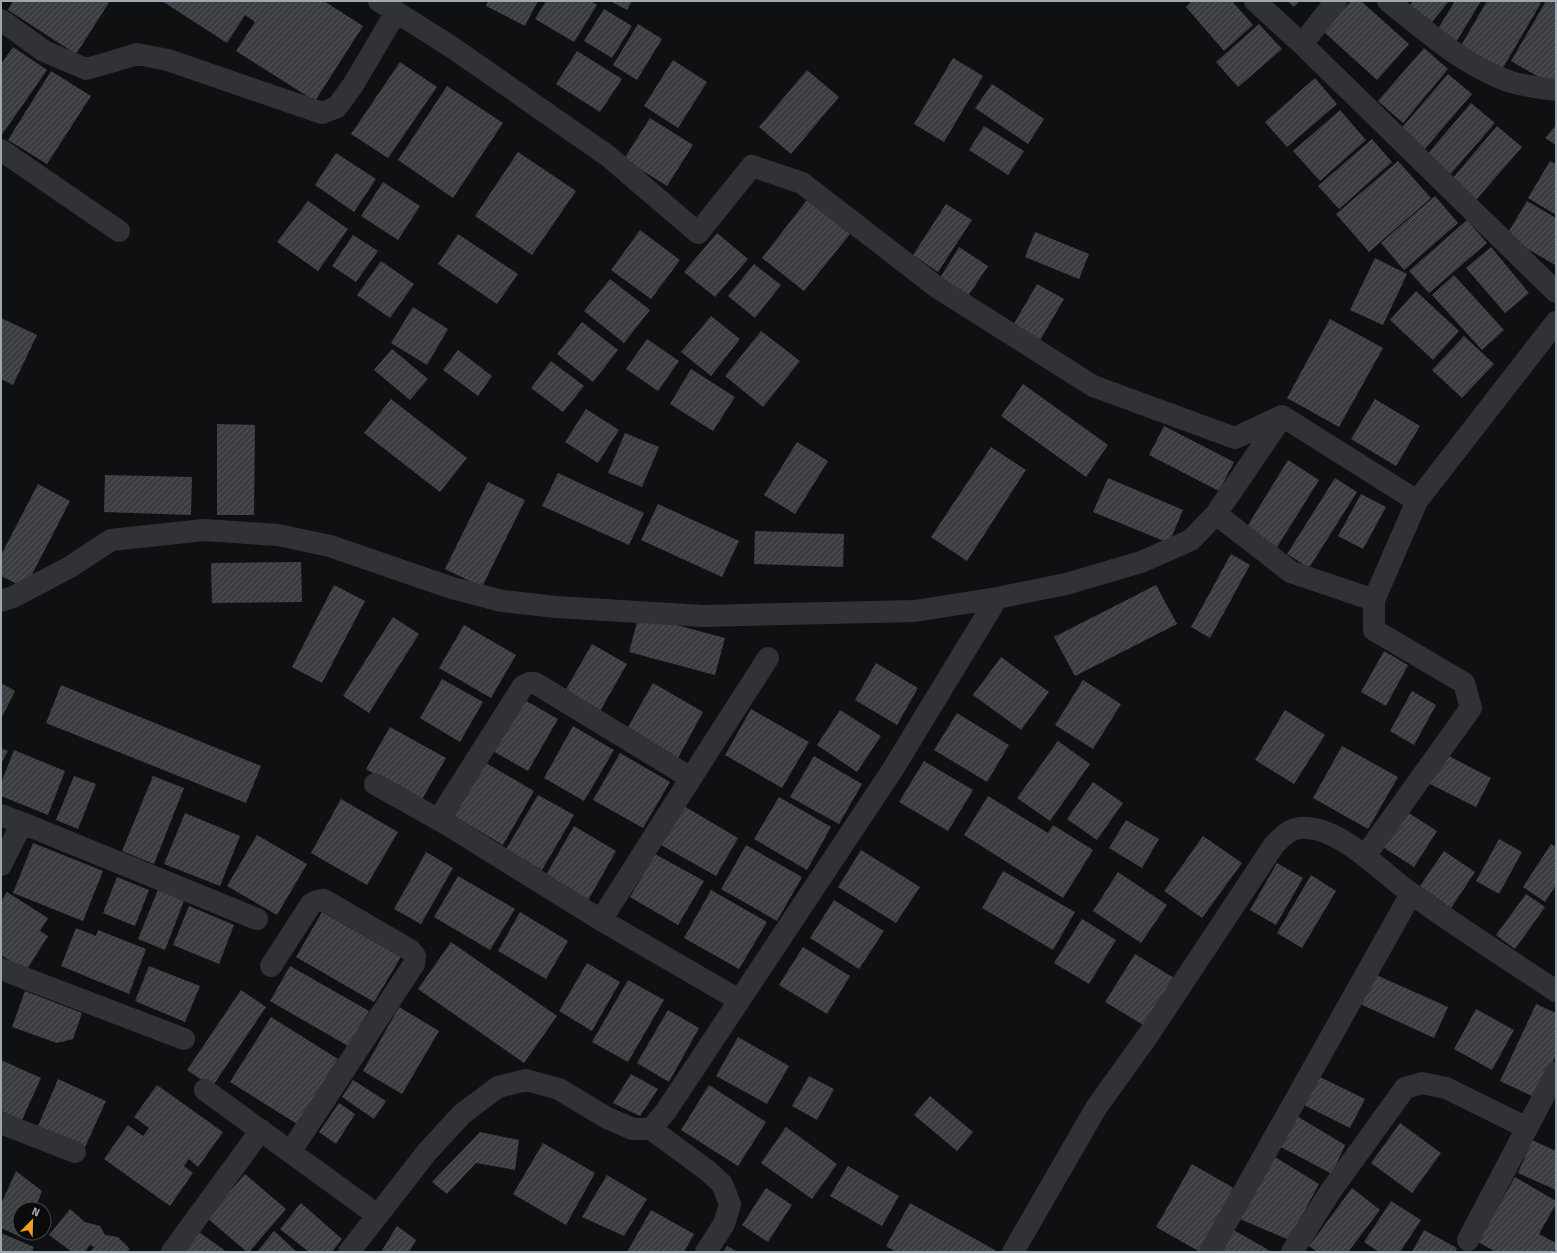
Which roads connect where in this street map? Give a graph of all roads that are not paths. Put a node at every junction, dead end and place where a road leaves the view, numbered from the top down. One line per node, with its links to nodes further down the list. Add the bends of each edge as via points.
1 (1255, 1): 6 (street)
2 (1336, 1): 6 (street)
3 (1388, 1): 7 (street, via 1451,50 1482,70 1511,82)
4 (388, 6): 5 (street, via 353,85 337,107 322,113 168,60 136,54 86,69 44,51); 12 (street, via 608,156 698,233 752,166 802,183 938,288 1093,386 1235,438)
5 (1, 20)
6 (1302, 44): 10 (street)
7 (1556, 90)
8 (1, 150): 9 (street)
9 (119, 231)
10 (1556, 292)
11 (1556, 322): 13 (street)
12 (1282, 416): 13 (street); 14 (street)
13 (1417, 501): 16 (street)
14 (1216, 514): 15 (street, via 1190,540 1141,562 1066,584); 16 (street, via 1291,572)
15 (997, 598): 17 (street, via 915,610 703,616 556,607 502,601 452,588 330,546 278,535 204,530 112,540 70,568); 32 (street, via 893,769)
16 (1374, 600): 24 (street, via 1374,630 1464,683 1471,708)
17 (1, 601)
18 (768, 658): 19 (street)
19 (691, 778): 23 (street, via 535,683 529,683 523,686 445,809 444,817); 28 (street)
20 (374, 784): 23 (street)
21 (1, 815): 22 (street)
22 (22, 823): 25 (street); 27 (street)
23 (448, 825): 28 (street)
24 (1365, 856): 26 (street); 47 (street, via 1337,838 1307,828 1290,830 1274,845 1149,1034 1096,1108)
25 (1, 865)
26 (1411, 894): 31 (street); 48 (street)
27 (256, 919)
28 (601, 920): 32 (street)
29 (271, 966): 40 (street, via 311,904 324,900 410,950 415,956 414,964)
30 (1, 969): 33 (street)
31 (1556, 991)
32 (739, 1000): 38 (street, via 666,1111)
33 (184, 1039)
34 (1556, 1073): 37 (street)
35 (205, 1090): 39 (street)
36 (1, 1123): 41 (street)
37 (1527, 1128): 43 (street); 49 (street, via 1446,1088 1422,1083 1405,1088 1330,1192)
38 (651, 1129): 42 (street, via 632,1129 607,1118 560,1089 526,1080 498,1087 462,1114 427,1152); 46 (street, via 722,1184 730,1204 724,1224)
39 (261, 1130): 40 (street); 44 (street)
40 (290, 1151): 42 (street)
41 (75, 1152)
42 (377, 1215): 45 (street)
43 (1468, 1240)
44 (172, 1252)
45 (349, 1252)
46 (706, 1252)
47 (1013, 1252)
48 (1210, 1252)
49 (1292, 1252)

